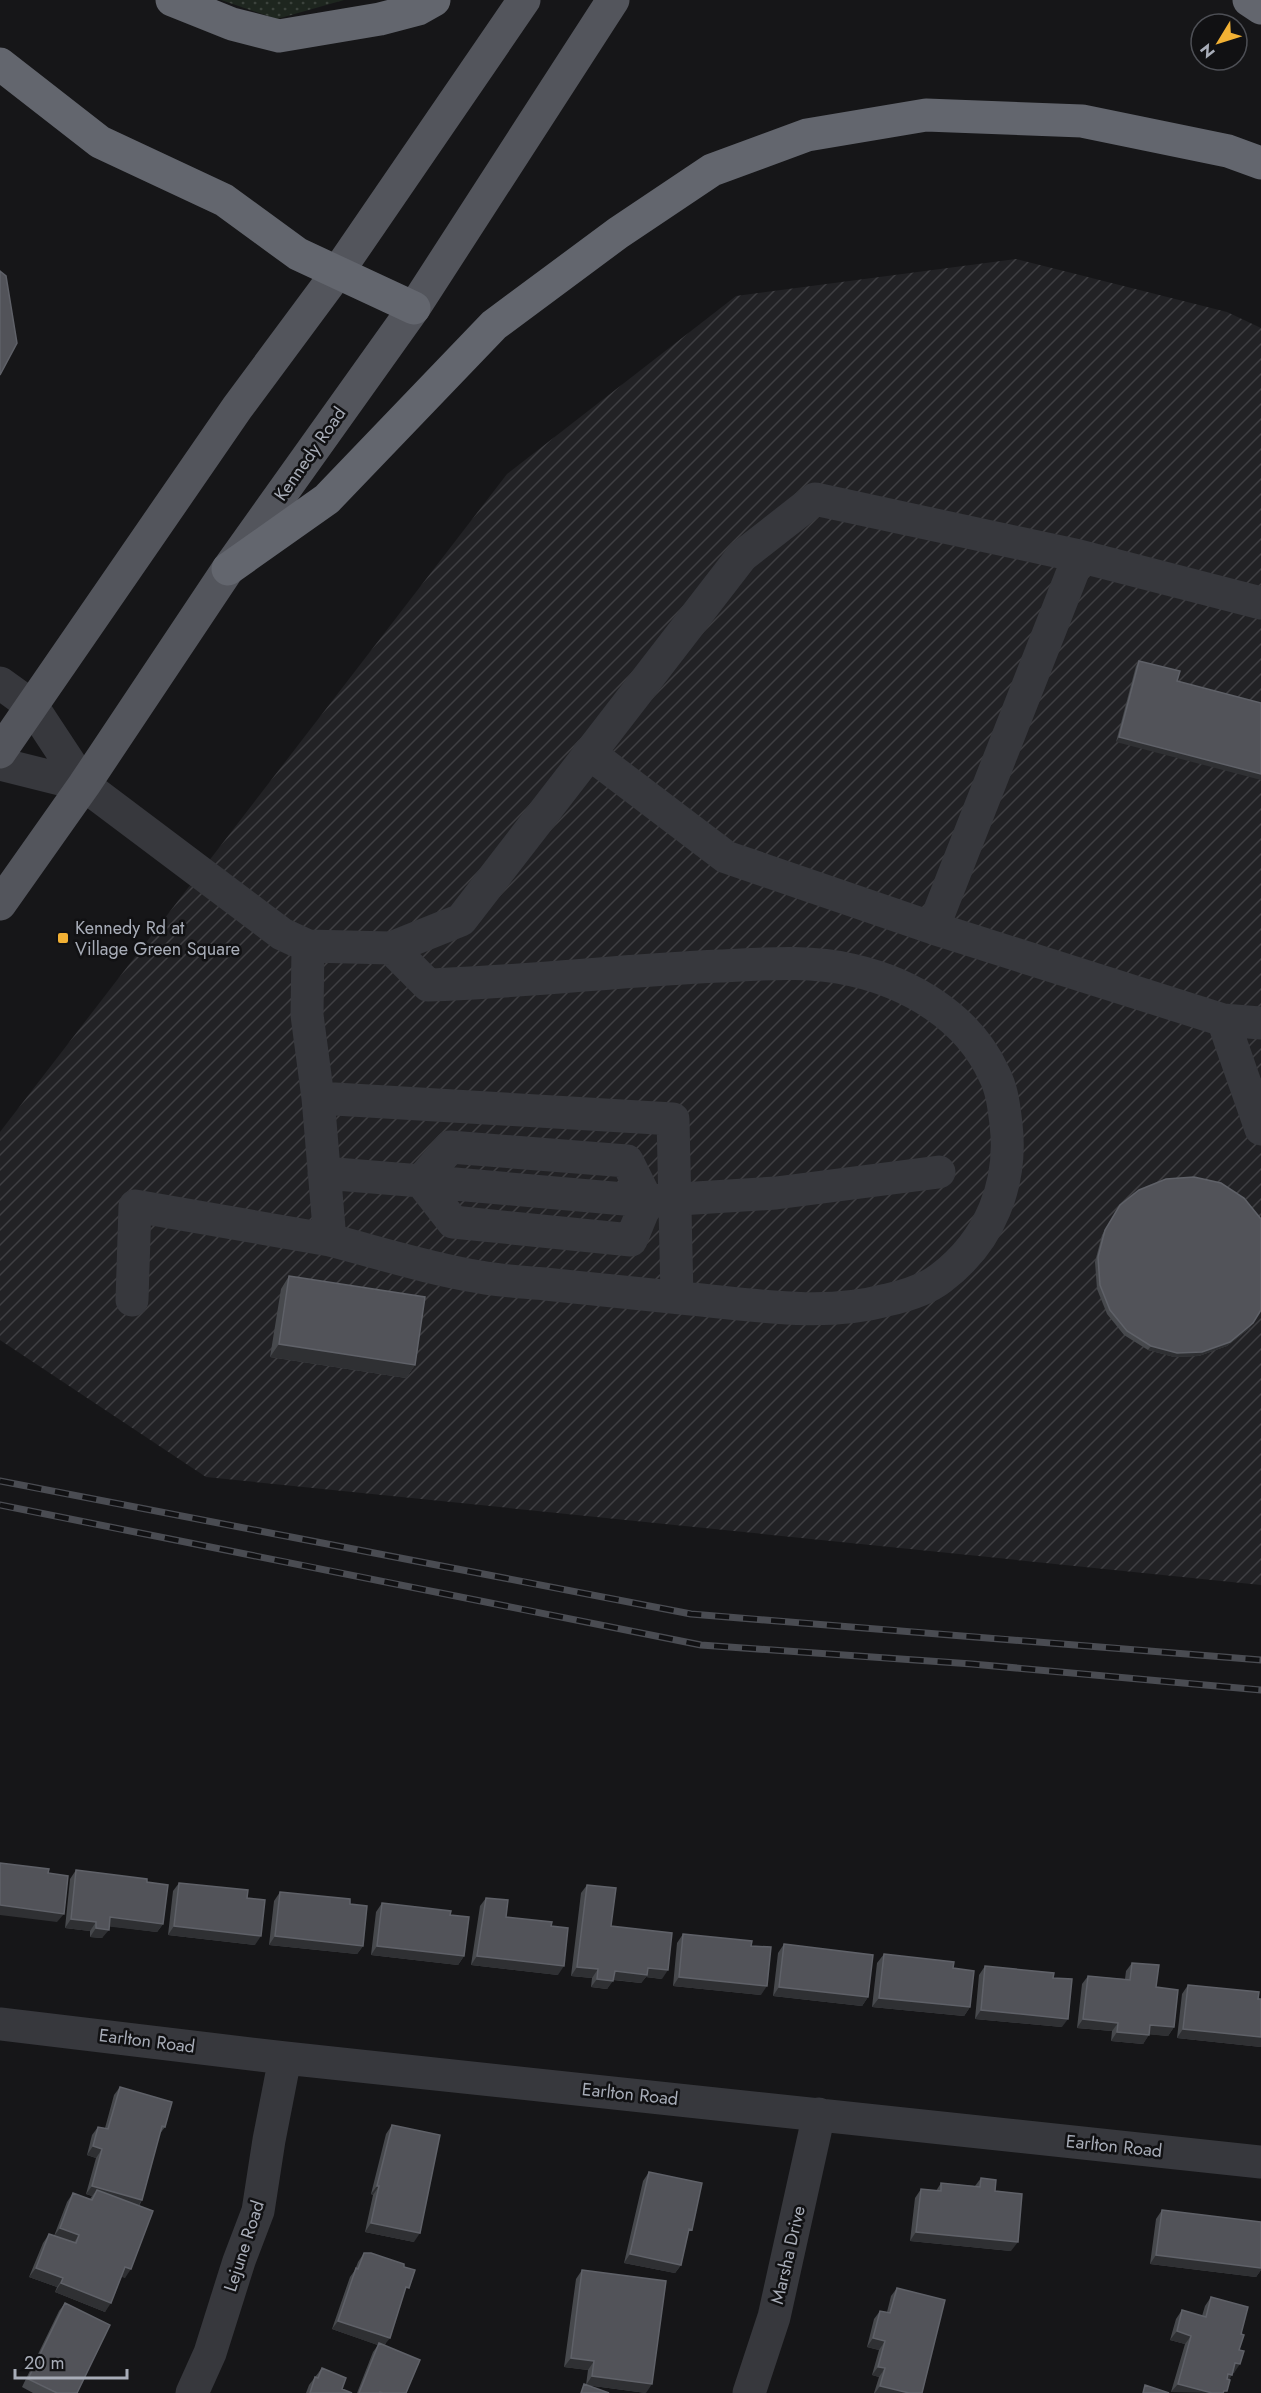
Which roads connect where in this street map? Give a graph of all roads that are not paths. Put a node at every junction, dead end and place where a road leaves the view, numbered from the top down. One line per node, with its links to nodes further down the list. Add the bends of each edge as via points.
1 (172, 0): 2 (highway, via 232,24 279,36 380,19 418,9)
2 (434, 0)
3 (524, 0): 9 (main road)
4 (613, 0): 10 (main road, Kennedy Road)
5 (1249, 0): 6 (highway)
6 (1261, 8)
7 (0, 64): 9 (highway, via 100,142 224,200 298,254)
8 (1261, 163): 12 (highway, via 1228,151 1083,121 926,115 807,135 712,170 618,233 494,325 327,499)
9 (337, 273): 10 (highway); 15 (main road, via 237,408)
10 (414, 308): 12 (main road, Kennedy Road)
11 (1079, 556): 13 (street); 17 (street, via 815,499 742,556); 21 (street)
12 (228, 569): 19 (main road, Kennedy Road)
13 (1261, 603)
14 (0, 683): 15 (street)
15 (32, 706): 16 (main road); 19 (street)
16 (0, 752)
17 (589, 753): 21 (street, via 726,858); 23 (street, via 461,920)
18 (0, 764): 19 (street)
19 (84, 785): 20 (main road, Kennedy Road); 22 (street, via 282,934)
20 (0, 904)
21 (933, 928): 24 (street)
22 (308, 946): 23 (street); 26 (street, via 307,1015)
23 (391, 948): 33 (street, via 428,985 798,963 848,969 900,984 922,995 978,1049 994,1074 1003,1100 1006,1174 990,1220 976,1243 939,1280 893,1299 850,1306 788,1309)
24 (1223, 1020): 25 (street); 27 (street)
25 (1261, 1023)
26 (318, 1098): 29 (street); 31 (street, via 674,1119)
27 (1261, 1129)
28 (939, 1172): 31 (street, via 776,1194)
29 (324, 1173): 30 (street); 32 (street)
30 (421, 1181): 31 (street, via 450,1147 627,1161); 31 (street, via 453,1222 631,1240)
31 (661, 1200): 33 (street)
32 (330, 1240): 33 (street, via 480,1277); 34 (street, via 135,1206)
33 (677, 1297)
34 (132, 1300)
35 (0, 2024): 36 (street, Earlton Road)
36 (285, 2058): 37 (street, Earlton Road); 39 (street, Lejune Road, via 258,2211 210,2353)
37 (819, 2114): 38 (street, Earlton Road); 40 (street, Marsha Drive, via 774,2317)
38 (1261, 2162)
39 (192, 2393)
40 (749, 2393)

